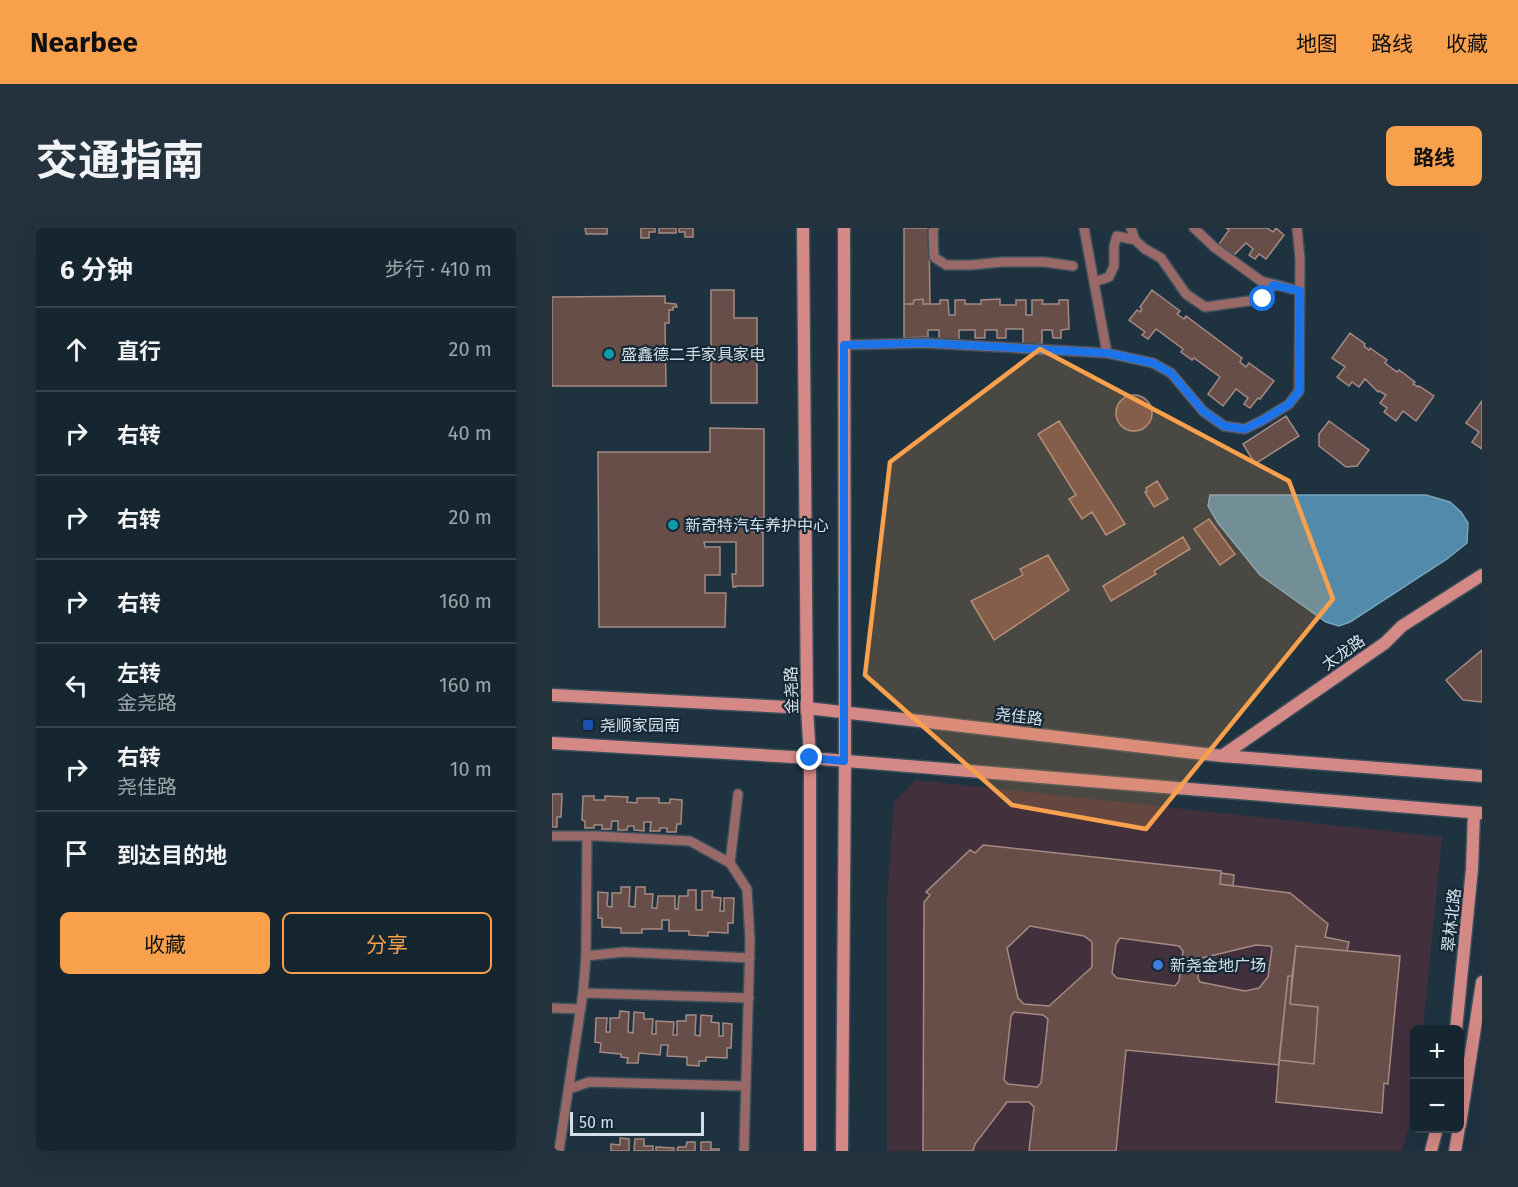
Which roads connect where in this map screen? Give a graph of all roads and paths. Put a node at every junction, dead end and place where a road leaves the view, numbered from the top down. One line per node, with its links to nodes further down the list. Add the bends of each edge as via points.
1 (803, 228): 17 (main road, 金尧路)
2 (844, 228): 13 (main road)
3 (934, 228): 9 (lane, via 934,257 946,265 1045,262)
4 (1084, 228): 10 (lane)
5 (1131, 228): 8 (lane)
6 (1194, 228): 11 (lane, via 1261,281)
7 (1297, 228): 12 (lane)
8 (1135, 240): 10 (lane, via 1117,236 1109,277); 11 (lane, via 1161,258 1186,294 1205,307 1263,299)
9 (1073, 266)
10 (1094, 282): 14 (lane)
11 (1273, 285): 12 (lane)
12 (1300, 291): 14 (lane, via 1299,391 1289,404 1245,429 1224,426 1203,411 1171,373 1153,363)
13 (844, 345): 14 (lane, via 925,343); 18 (main road)
14 (1107, 353)
15 (1482, 575): 20 (main road, 太龙路, via 1401,626 1385,643)
16 (552, 695): 17 (main road, 尧佳路)
17 (807, 708): 18 (main road, 尧佳路); 21 (main road, 金尧路)
18 (844, 712): 20 (main road, 尧佳路); 22 (main road)
19 (552, 743): 21 (main road)
20 (1222, 756): 23 (main road, 尧佳路)
21 (810, 758): 22 (main road); 45 (main road, 金尧路)
22 (844, 761): 25 (main road); 46 (main road)
23 (1482, 776)
24 (738, 794): 28 (lane)
25 (1478, 813): 36 (main road, 翠林北路)
26 (552, 836): 27 (lane)
27 (587, 836): 28 (lane, via 690,841); 29 (lane)
28 (730, 863): 30 (lane, via 747,889)
29 (586, 956): 30 (lane, via 624,952); 32 (lane)
30 (750, 958): 33 (lane)
31 (1482, 982): 39 (main road)
32 (583, 993): 33 (lane); 35 (lane)
33 (749, 998): 37 (lane)
34 (552, 1008): 35 (lane)
35 (581, 1009): 38 (lane)
36 (1456, 1025)
37 (746, 1086): 38 (lane, via 590,1082); 44 (lane)
38 (569, 1089): 42 (lane)
39 (1464, 1095)
40 (1436, 1133): 47 (main road)
41 (1458, 1133): 48 (main road)
42 (556, 1138): 43 (lane)
43 (559, 1151)
44 (744, 1151)
45 (810, 1151)
46 (842, 1151)
47 (1431, 1151)
48 (1455, 1151)

